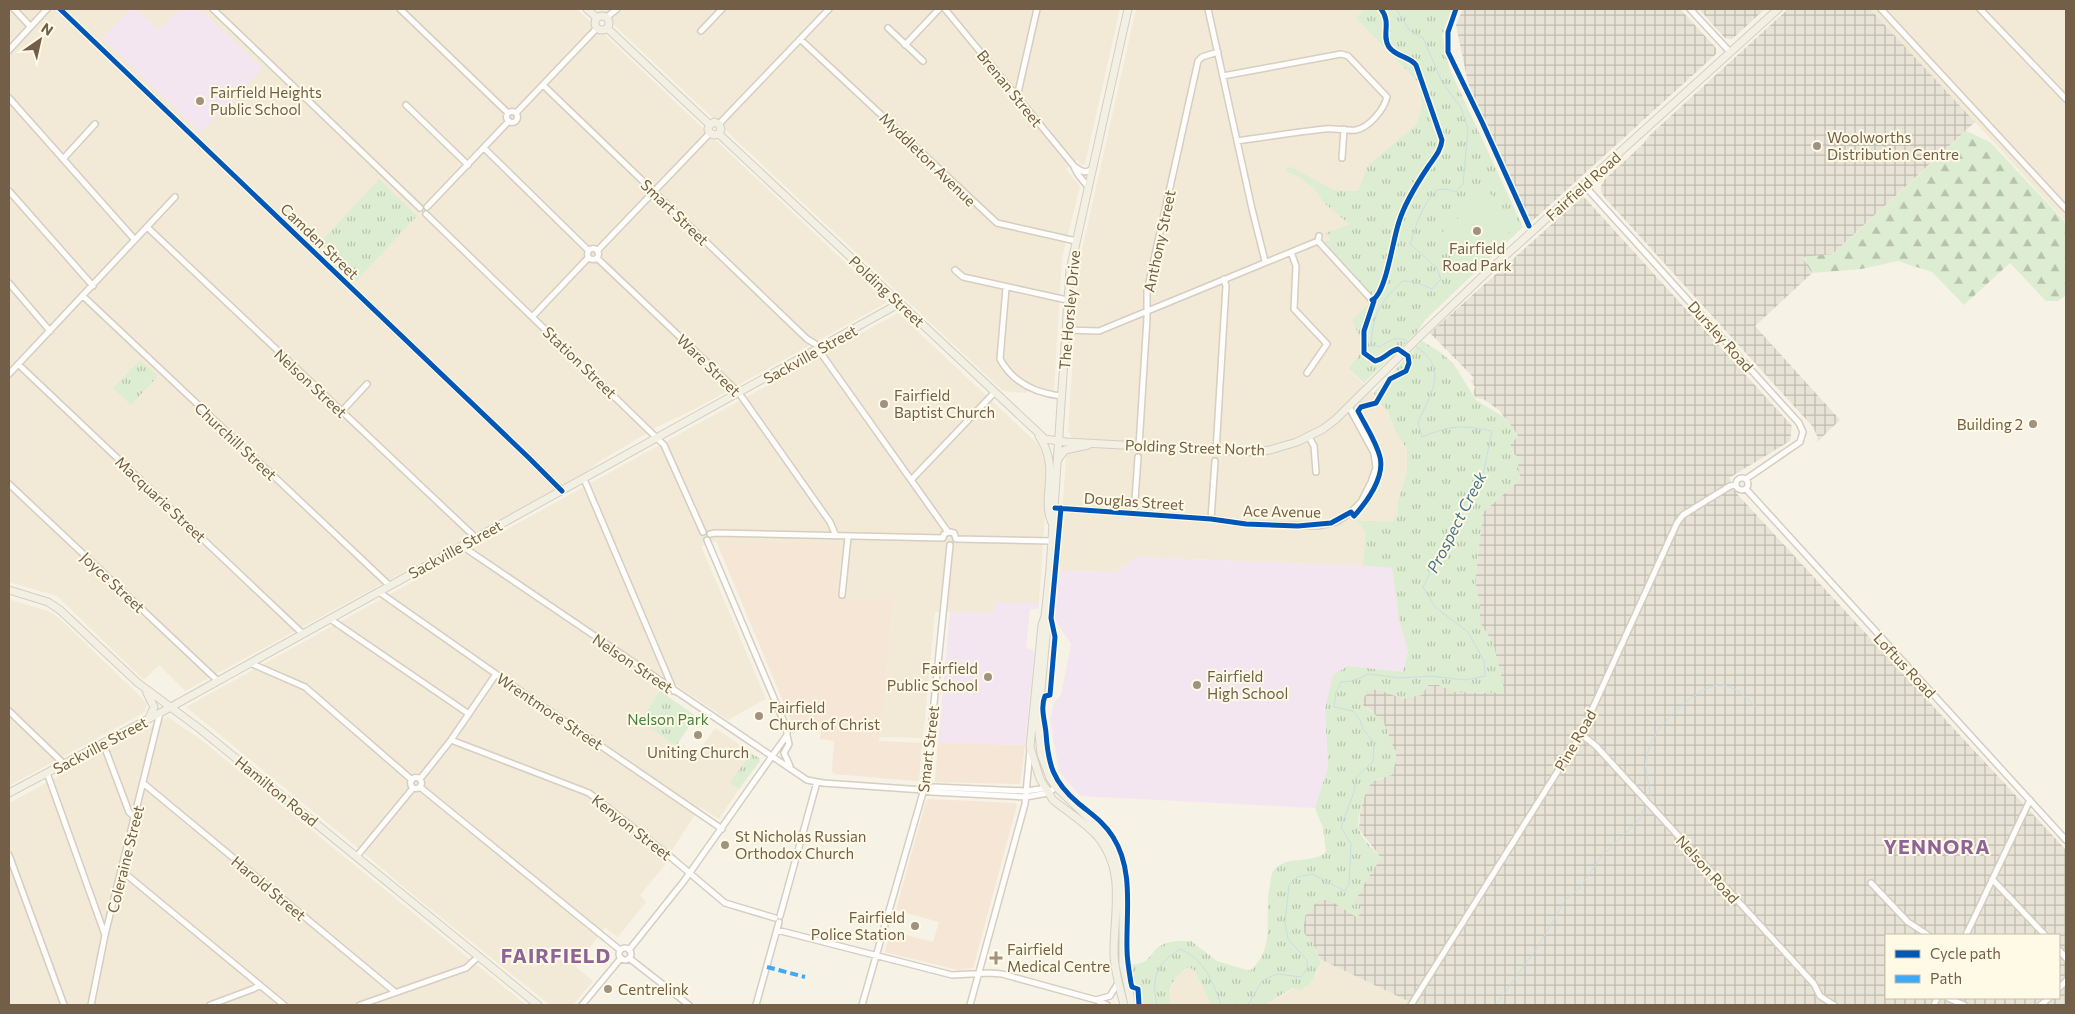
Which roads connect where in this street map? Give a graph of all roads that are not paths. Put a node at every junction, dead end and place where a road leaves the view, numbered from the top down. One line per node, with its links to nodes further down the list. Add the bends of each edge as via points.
1 (14, 9): 21 (street)
2 (47, 9): 21 (street)
3 (60, 9): 115 (street, Camden Street)
4 (213, 9): 60 (street)
5 (400, 9): 38 (street)
6 (587, 9): 19 (main road)
7 (617, 9): 20 (street)
8 (722, 9): 25 (street)
9 (829, 9): 26 (street)
10 (939, 9): 27 (street)
11 (945, 9): 34 (street, Brenan Street)
12 (1037, 9): 34 (street)
13 (1128, 9): 53 (main road, The Horsley Drive)
14 (1208, 9): 29 (street)
15 (1690, 9): 30 (street)
16 (1778, 9): 30 (main road, Fairfield Road)
17 (1881, 9): 61 (street)
18 (1980, 9): 36 (street)
19 (597, 18): 20 (main road); 22 (main road)
20 (607, 18): 23 (main road, via 610,23)
21 (30, 26): 28 (street)
22 (598, 28): 23 (main road); 33 (street)
23 (607, 28): 43 (main road)
24 (888, 28): 27 (street)
25 (701, 31)
26 (800, 39): 42 (street); 65 (street, Myddleton Avenue, via 997,223)
27 (905, 45): 31 (street)
28 (9, 50)
29 (1218, 52): 32 (street); 81 (street, Anthony Street, via 1198,60 1147,291)
30 (1730, 52): 54 (main road, Fairfield Road)
31 (922, 61)
32 (1223, 76): 44 (street, via 1340,54 1348,56 1387,97 1385,105 1368,124 1357,130); 47 (street)
33 (542, 85): 39 (street); 57 (street, Smart Street)
34 (1017, 97): 52 (street, Brenan Street)
35 (9, 98): 50 (street)
36 (2066, 98)
37 (406, 105): 51 (street)
38 (508, 113): 39 (street); 40 (street, via 506,118)
39 (516, 113): 40 (street, via 516,120)
40 (509, 121): 48 (street)
41 (95, 124): 50 (street)
42 (718, 124): 43 (main road); 46 (main road)
43 (710, 125): 45 (main road)
44 (1344, 129): 47 (street, via 1310,130); 49 (street)
45 (710, 133): 46 (main road); 57 (street)
46 (719, 134): 80 (main road, Polding Street)
47 (1237, 141): 71 (street)
48 (484, 148): 51 (street); 66 (street)
49 (1342, 158)
50 (63, 159): 64 (street)
51 (468, 165): 59 (street)
52 (1074, 166): 53 (street, via 1085,172); 55 (street, Brenan Street)
53 (1092, 169): 55 (main road, The Horsley Drive)
54 (1584, 185): 96 (main road, Fairfield Road, via 1401,354); 109 (street, Dursley Road, via 1799,423 1803,432 1800,442)
55 (1088, 187): 65 (main road, The Horsley Drive)
56 (9, 191): 75 (street)
57 (653, 192): 67 (street); 85 (street, Smart Street)
58 (175, 198): 63 (street)
59 (427, 207): 60 (street); 62 (street)
60 (420, 208): 62 (street, via 420,213)
61 (2066, 209)
62 (426, 214): 82 (street, Station Street)
63 (147, 227): 64 (street); 97 (street, Nelson Street)
64 (135, 240): 75 (street)
65 (1076, 241): 78 (main road, The Horsley Drive)
66 (588, 250): 67 (street); 69 (street)
67 (597, 251): 70 (street)
68 (1291, 252): 71 (street); 79 (street, via 1318,238); 90 (street, via 1296,266 1294,309 1326,344)
69 (588, 258): 70 (street); 82 (street)
70 (597, 258): 93 (street, Ware Street)
71 (1265, 261): 73 (street)
72 (955, 270): 76 (street, via 964,277)
73 (1224, 279): 81 (street); 104 (street)
74 (9, 283): 84 (street)
75 (93, 286): 77 (street)
76 (1006, 288): 78 (street); 95 (street, via 1000,359 1004,367 1027,388)
77 (84, 296): 84 (street); 130 (street, Churchill Street)
78 (1068, 300): 83 (main road, The Horsley Drive)
79 (1372, 300)
80 (900, 303): 86 (main road, Sackville Street); 94 (main road, Polding Street)
81 (1147, 311): 83 (street, via 1099,331); 103 (street, Anthony Street)
82 (533, 316): 99 (street, Station Street)
83 (1066, 330): 95 (main road, The Horsley Drive)
84 (50, 331): 89 (street)
85 (807, 339): 86 (street, via 817,344); 88 (street, via 810,349)
86 (829, 344): 87 (main road, Sackville Street)
87 (818, 349): 88 (main road, Sackville Street); 111 (street)
88 (804, 358): 93 (main road, Sackville Street)
89 (18, 364): 91 (street); 136 (street, Macquarie Street)
90 (1307, 373)
91 (9, 374)
92 (367, 384): 97 (street)
93 (739, 393): 99 (main road, Sackville Street); 121 (street, Ware Street, via 830,522)
94 (994, 393): 98 (main road, Polding Street); 111 (street)
95 (1061, 396): 101 (main road, The Horsley Drive)
96 (1349, 408): 100 (main road, Polding Street North); 118 (street, Ace Avenue, via 1371,446 1376,463 1368,490 1349,514 1336,522 1318,526 1246,524)
97 (342, 411): 124 (street, Nelson Street)
98 (1037, 433): 101 (main road, Polding Street, via 1045,439); 119 (main road, via 1051,468 1049,517)
99 (657, 437): 110 (main road, Sackville Street); 123 (street, Station Street, via 664,445)
100 (1309, 437): 104 (main road, Polding Street North, via 1270,450); 108 (street, via 1314,446)
101 (1059, 441): 102 (main road, Polding Street North); 107 (main road, The Horsley Drive)
102 (1093, 444): 103 (main road, Polding Street North); 107 (main road, via 1065,450)
103 (1139, 446): 104 (main road, Polding Street North)
104 (1216, 451)
105 (1138, 457): 117 (street)
106 (1215, 461): 118 (street)
107 (1058, 462): 116 (main road, The Horsley Drive)
108 (1316, 472)
109 (1746, 478): 113 (street, via 1739,478); 114 (street, via 1749,484)
110 (584, 479): 115 (main road, Sackville Street); 141 (street)
111 (912, 479): 120 (street)
112 (9, 484): 139 (street, Joyce Street)
113 (1736, 485): 114 (street, via 1739,490); 148 (street, Pine Road, via 1683,515 1677,523)
114 (1746, 489): 167 (street, Loftus Road)
115 (562, 491): 124 (main road, Sackville Street)
116 (1055, 508): 117 (street, Douglas Street); 119 (main road, The Horsley Drive)
117 (1134, 514): 118 (street, Douglas Street)
118 (1211, 519)
119 (1053, 525): 127 (main road, The Horsley Drive)
120 (948, 532): 125 (street); 126 (street, via 954,533)
121 (836, 536): 122 (street); 123 (street, via 715,533)
122 (848, 536): 125 (street); 133 (street)
123 (708, 537): 147 (street)
124 (476, 538): 129 (main road, Sackville Street)
125 (942, 538): 128 (street)
126 (956, 539): 127 (street); 128 (street)
127 (1052, 541): 134 (main road, The Horsley Drive)
128 (950, 545): 163 (street, Smart Street)
129 (462, 546): 130 (main road, Sackville Street); 141 (street, Nelson Street)
130 (389, 585): 132 (main road, Sackville Street)
131 (9, 590): 140 (main road, Hamilton Road, via 55,606)
132 (379, 592): 135 (main road, Sackville Street); 138 (street, Wrentmore Street)
133 (842, 595)
134 (1045, 616): 151 (main road, The Horsley Drive); 161 (main road, The Horsley Drive, via 1047,626 1038,733 1043,763)
135 (330, 619): 136 (main road, Sackville Street); 145 (street)
136 (303, 634): 137 (main road, Sackville Street)
137 (250, 663): 139 (main road, Sackville Street); 156 (street, via 305,687)
138 (496, 674): 145 (street); 169 (street, Wrentmore Street)
139 (218, 681): 142 (main road, Sackville Street)
140 (138, 684): 142 (main road, Hamilton Road); 146 (main road, via 154,704 154,712)
141 (675, 692): 152 (street, Nelson Street)
142 (171, 707): 144 (main road, Sackville Street); 172 (main road, Hamilton Road)
143 (9, 711): 153 (street)
144 (160, 713): 146 (main road, Sackville Street); 159 (street, Coleraine Street)
145 (469, 714): 149 (street)
146 (149, 718): 150 (main road, Sackville Street)
147 (787, 734): 152 (street); 154 (street, via 789,744 784,757)
148 (1581, 734): 209 (street, Pine Road); 210 (street, Nelson Road, via 1596,746 1814,984 1820,996)
149 (451, 740): 157 (street); 174 (street, Kenyon Street, via 589,793)
150 (104, 743): 153 (main road, Sackville Street); 168 (street, via 129,812)
151 (1030, 747): 164 (main road, The Horsley Drive); 166 (street)
152 (771, 756): 154 (street, Nelson Street); 169 (street)
153 (64, 764): 155 (main road, Sackville Street)
154 (793, 771): 158 (street, Nelson Street)
155 (47, 773): 165 (main road, Sackville Street); 182 (street)
156 (412, 780): 157 (street); 162 (street)
157 (420, 780): 160 (street)
158 (817, 782): 163 (street, Nelson Street); 177 (street)
159 (143, 783): 168 (street, Coleraine Street); 192 (street, Harold Street)
160 (420, 787): 162 (street); 183 (street)
161 (1056, 787): 164 (street, Nelson Street); 208 (main road, The Horsley Drive, via 1104,833 1116,853 1123,886 1123,964)
162 (413, 788): 172 (street)
163 (923, 790): 166 (street, Nelson Street, via 932,787); 186 (street, Smart Street)
164 (1047, 791): 166 (street, Nelson Street); 190 (main road, The Horsley Drive, via 1092,830 1111,859 1117,884 1114,958)
165 (9, 793)
166 (1026, 794): 189 (street)
167 (2030, 800): 170 (street, Loftus Road); 175 (street)
168 (135, 818): 173 (street, Coleraine Street)
169 (722, 829): 174 (street)
170 (2066, 840)
171 (9, 855): 195 (street)
172 (357, 856): 185 (main road, Hamilton Road)
173 (122, 871): 182 (street, Coleraine Street); 191 (street)
174 (690, 873): 177 (street, Kenyon Street, via 725,903); 184 (street)
175 (1992, 879): 180 (street); 181 (street)
176 (1872, 884): 179 (street, via 1908,922)
177 (778, 919): 178 (street)
178 (777, 930): 186 (street); 203 (street)
179 (1926, 934)
180 (1966, 934)
181 (2044, 934)
182 (105, 935): 196 (street, Coleraine Street)
183 (620, 950): 184 (street); 187 (street)
184 (629, 950): 188 (street)
185 (479, 956): 192 (street, via 466,968); 200 (main road, Hamilton Road)
186 (876, 956): 189 (street, via 952,975); 204 (street, Smart Street)
187 (621, 958): 188 (street); 201 (street)
188 (629, 958): 202 (street)
189 (978, 974): 194 (street, via 1002,974); 205 (street)
190 (1118, 983): 194 (street, via 1110,996); 207 (main road, The Horsley Drive)
191 (260, 985): 197 (street); 198 (street)
192 (395, 992): 199 (street)
193 (1950, 999): 211 (street)
194 (1096, 1000): 206 (street)
195 (64, 1005)
196 (91, 1005)
197 (210, 1005)
198 (284, 1005)
199 (360, 1005)
200 (538, 1005)
201 (582, 1005)
202 (688, 1005)
203 (756, 1005)
204 (862, 1005)
205 (970, 1005)
206 (1107, 1005)
207 (1124, 1005)
208 (1132, 1005)
209 (1411, 1005)
210 (1834, 1005)
211 (1964, 1005)

